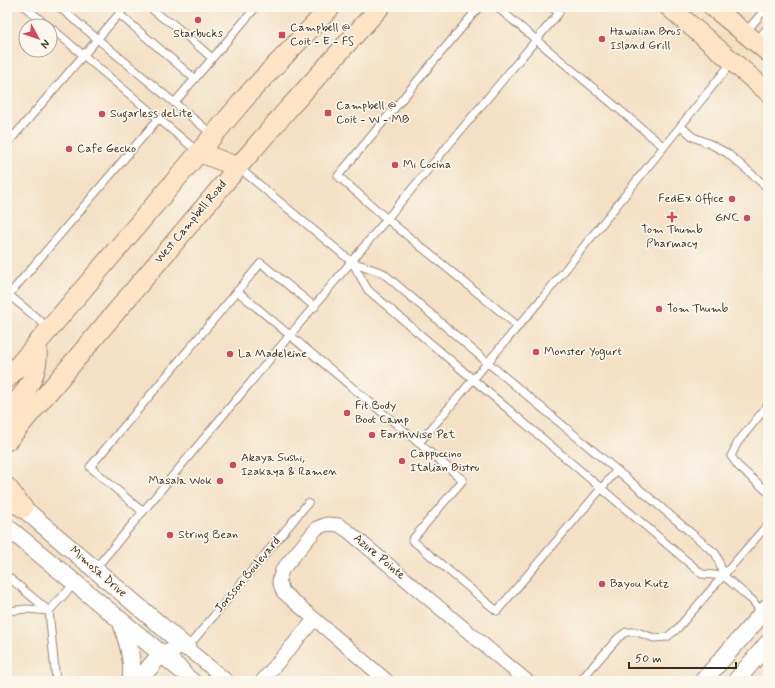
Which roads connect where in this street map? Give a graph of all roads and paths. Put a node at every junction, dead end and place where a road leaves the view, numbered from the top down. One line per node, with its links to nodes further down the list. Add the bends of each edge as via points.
1 (26, 7): 15 (lane)
2 (59, 7): 18 (lane)
3 (125, 7): 14 (lane)
4 (153, 7): 22 (lane, via 153,10)
5 (255, 7): 22 (lane)
6 (331, 7): 29 (main road)
7 (380, 7): 33 (main road, West Campbell Road)
8 (479, 7): 35 (lane, via 338,176)
9 (497, 7): 19 (lane)
10 (552, 7): 19 (lane, via 559,12)
11 (669, 7): 23 (main road)
12 (713, 7): 20 (main road)
13 (767, 7): 20 (lane)
14 (119, 14): 18 (lane); 24 (lane)
15 (39, 18)
16 (768, 27): 20 (lane)
17 (58, 34): 21 (lane)
18 (97, 39): 21 (lane); 26 (lane)
19 (536, 40): 31 (lane); 35 (lane)
20 (756, 43): 23 (main road)
21 (83, 55): 27 (lane); 30 (lane)
22 (212, 58): 24 (lane)
23 (733, 61): 25 (main road); 28 (lane)
24 (195, 79): 26 (lane)
25 (768, 92)
26 (175, 102): 29 (lane)
27 (158, 119): 32 (lane); 38 (lane)
28 (681, 126): 31 (lane); 34 (lane, via 693,137 727,153)
29 (213, 135): 32 (main road); 33 (main road)
30 (7, 144)
31 (664, 147): 40 (lane)
32 (198, 152): 33 (main road); 41 (main road)
33 (238, 167): 36 (lane); 49 (main road, West Campbell Road)
34 (768, 188)
35 (388, 219): 36 (lane); 40 (lane)
36 (352, 262): 39 (lane); 44 (lane, via 383,273); 46 (lane, via 368,290)
37 (237, 291): 39 (lane, via 261,262); 42 (lane); 57 (lane, via 90,467)
38 (8, 296): 41 (lane)
39 (315, 307): 42 (lane)
40 (518, 326): 44 (lane)
41 (49, 328): 43 (main road)
42 (290, 336): 50 (lane); 57 (lane)
43 (37, 343): 45 (main road); 48 (main road, via 36,366 29,383)
44 (487, 362): 46 (lane); 51 (lane)
45 (7, 379)
46 (473, 379): 50 (lane); 53 (lane)
47 (768, 405): 54 (lane, via 738,442 732,456 738,466)
48 (7, 414)
49 (7, 442)
50 (419, 443): 53 (lane, via 463,480 412,540 497,611)
51 (617, 470): 53 (lane); 62 (lane, via 716,554)
52 (7, 487): 56 (main road)
53 (602, 488): 62 (lane, via 702,574)
54 (768, 492)
55 (308, 503): 70 (lane, Jonsson Boulevard)
56 (15, 504): 60 (street, Mimosa Drive)
57 (143, 512): 60 (lane)
58 (768, 524): 62 (lane)
59 (7, 527): 63 (street, Mimosa Drive)
60 (95, 569): 63 (street); 70 (street, Mimosa Drive)
61 (7, 576): 65 (lane)
62 (724, 576): 66 (lane); 81 (lane, via 677,630 667,637 654,638 637,632 626,632)
63 (75, 583): 65 (lane); 68 (street, Mimosa Drive)
64 (7, 611): 65 (lane)
65 (49, 611): 74 (lane)
66 (766, 612): 82 (street)
67 (314, 620): 78 (street); 79 (street, Azure Pointe); 80 (street, Azure Pointe, via 282,592 279,581 282,570 317,528 327,524 339,525)
68 (121, 621): 71 (street, Mimosa Drive); 75 (street, via 129,648)
69 (768, 643): 83 (street)
70 (187, 648): 71 (street); 72 (street, Jonsson Boulevard); 73 (street)
71 (161, 654): 72 (street, Mimosa Drive); 76 (street)
72 (176, 676): 77 (street)
73 (225, 680)
74 (56, 681)
75 (131, 681)
76 (138, 681)
77 (194, 681)
78 (262, 681)
79 (387, 681)
80 (527, 681)
81 (580, 681)
82 (703, 681)
83 (736, 681)

